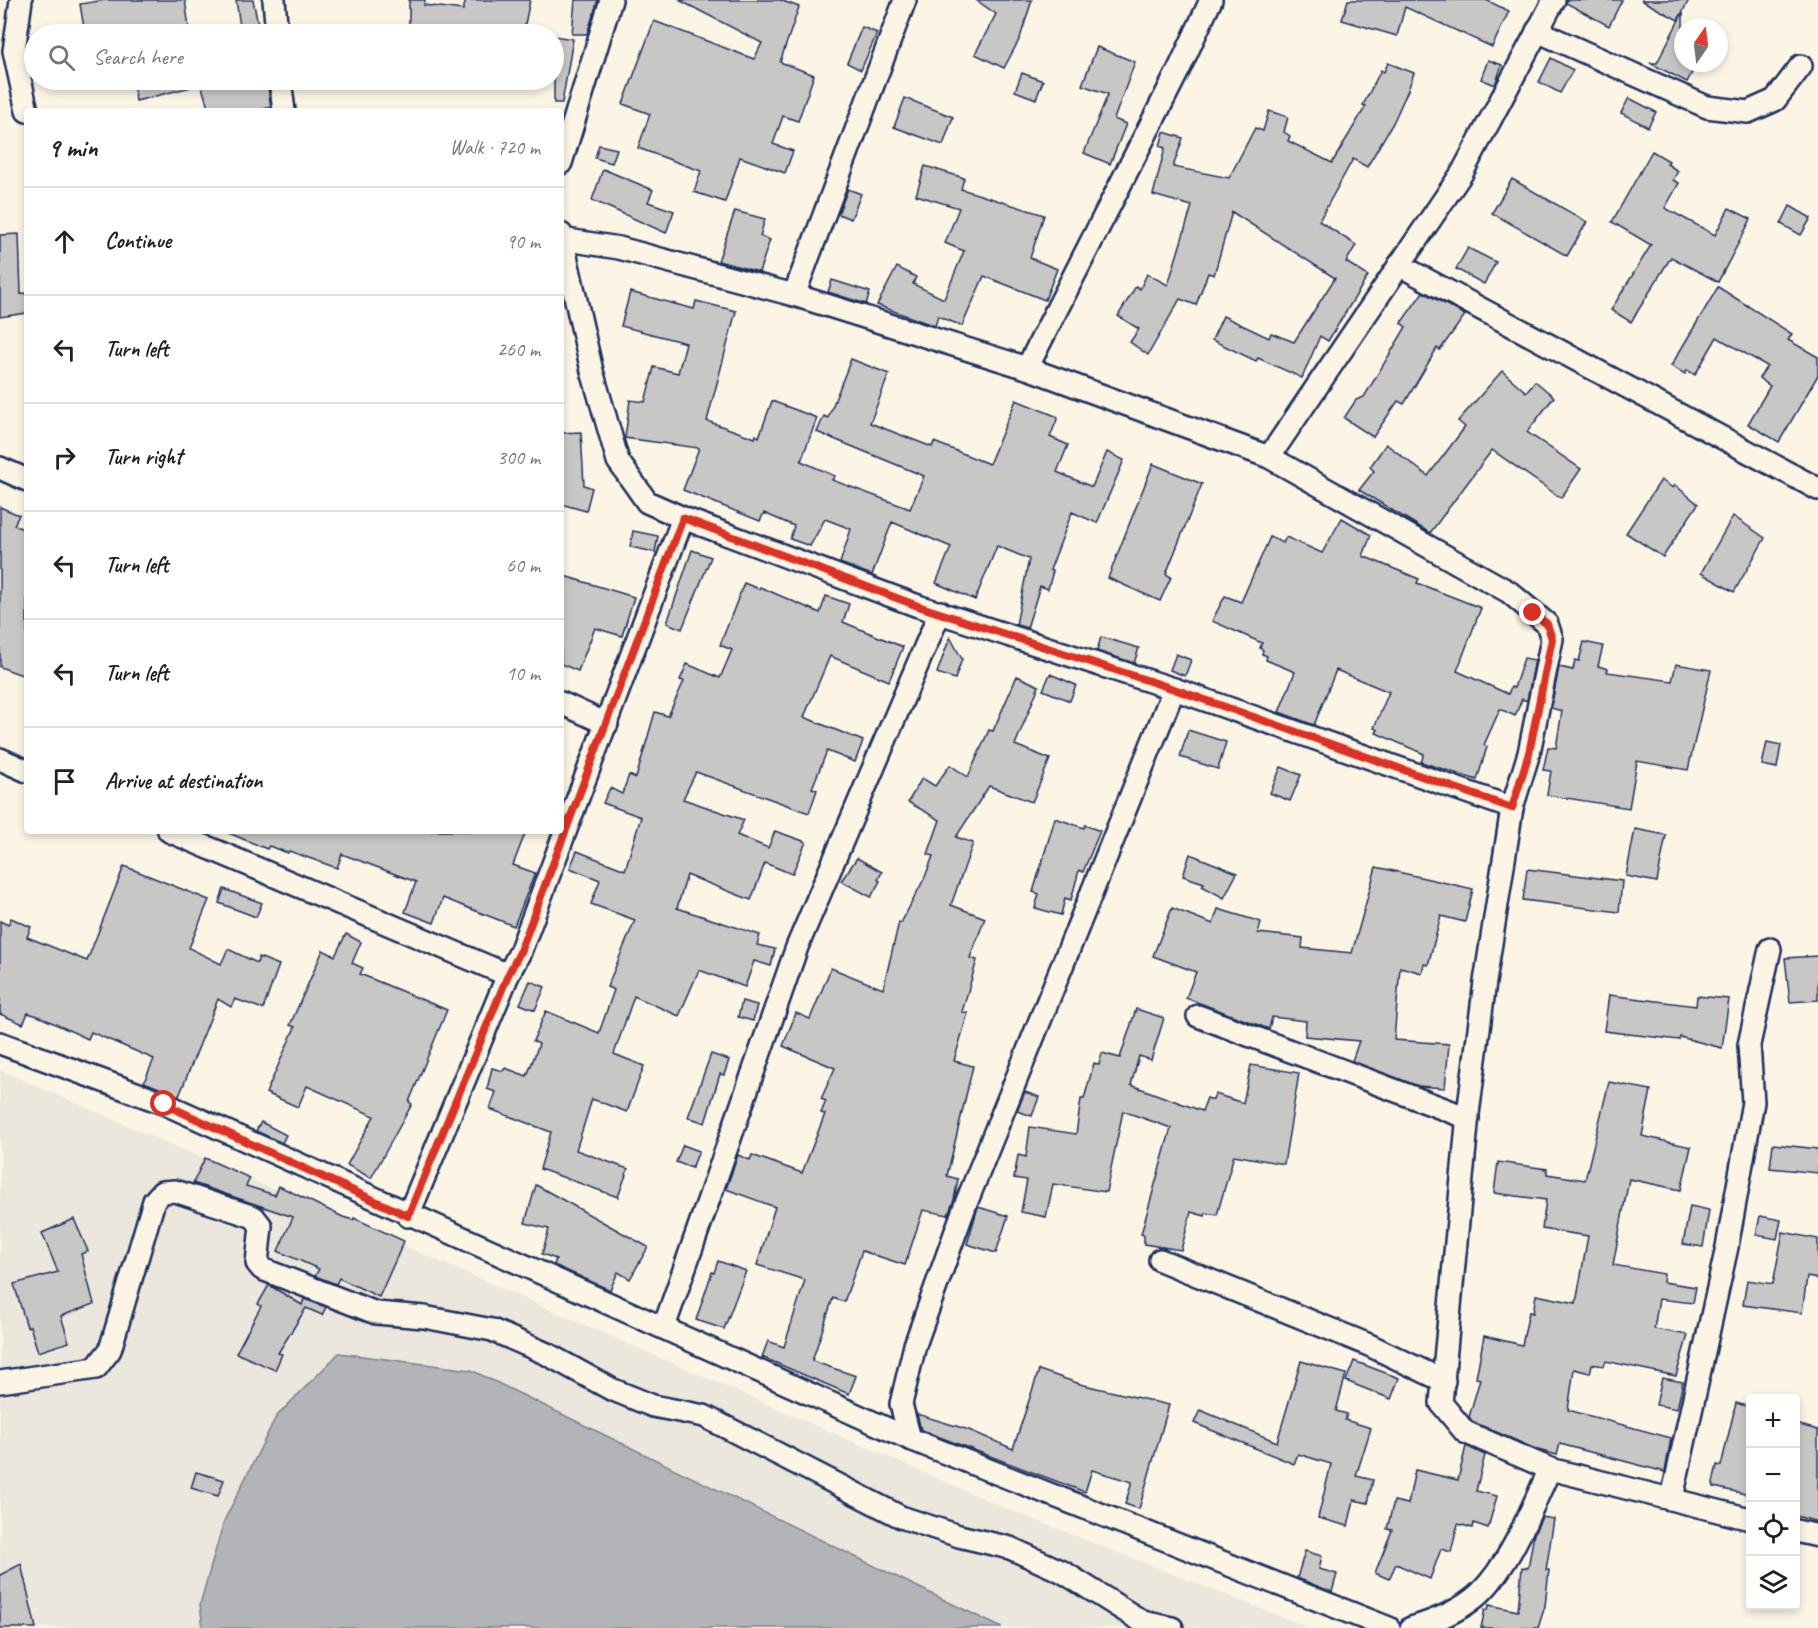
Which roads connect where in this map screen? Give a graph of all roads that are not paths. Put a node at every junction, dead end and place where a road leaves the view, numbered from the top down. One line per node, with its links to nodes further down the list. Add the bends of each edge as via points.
1 (21, 0): 11 (street, via 14,51)
2 (274, 0): 7 (street)
3 (611, 0): 13 (street)
4 (905, 0): 17 (street)
5 (1211, 0): 18 (street)
6 (1554, 0): 8 (street)
7 (276, 24)
8 (1538, 31): 9 (street, via 1707,107 1748,112 1775,100); 16 (street, via 1462,173)
9 (1802, 66)
10 (281, 90): 12 (street)
11 (26, 108)
12 (284, 108)
13 (564, 153)
14 (564, 237): 17 (street, via 619,248)
15 (564, 246): 23 (street, via 592,371 618,461 647,501)
16 (1399, 265): 19 (street); 22 (street)
17 (794, 296): 18 (street)
18 (1027, 368): 19 (street)
19 (1269, 457): 30 (street, via 1509,592 1547,624 1552,639 1529,753)
20 (0, 468): 21 (street)
21 (24, 479)
22 (1818, 489)
23 (683, 518): 24 (street); 27 (street)
24 (940, 612): 25 (street); 39 (street, via 797,947)
25 (1174, 689): 30 (street); 42 (street, via 965,1206 915,1345 901,1404)
26 (564, 704): 27 (street)
27 (607, 724): 33 (street)
28 (0, 759): 29 (street)
29 (24, 770)
30 (1512, 808): 36 (street)
31 (176, 834): 33 (street)
32 (1770, 949): 44 (street, via 1749,1045 1753,1102)
33 (508, 975): 37 (street)
34 (1198, 1016): 36 (street)
35 (0, 1043): 37 (street, via 164,1104)
36 (1468, 1118): 40 (street)
37 (408, 1216): 39 (street)
38 (1160, 1260): 40 (street, via 1369,1345)
39 (664, 1327): 42 (street)
40 (1444, 1381): 43 (street, via 1441,1403 1465,1432)
41 (0, 1382): 48 (street, via 96,1368 110,1350 154,1201 162,1192 175,1191 254,1217 261,1226 257,1263 262,1269 376,1313 424,1317 492,1330 653,1406 704,1416 901,1517 1010,1548 1063,1572 1143,1622)
42 (910, 1439): 49 (street)
43 (1550, 1469): 44 (street); 50 (street, via 1509,1553 1480,1593 1439,1620)
44 (1672, 1498): 45 (street)
45 (1746, 1518)
46 (1800, 1532): 47 (street)
47 (1818, 1536)
48 (1172, 1628)
49 (1389, 1628)
50 (1411, 1628)

